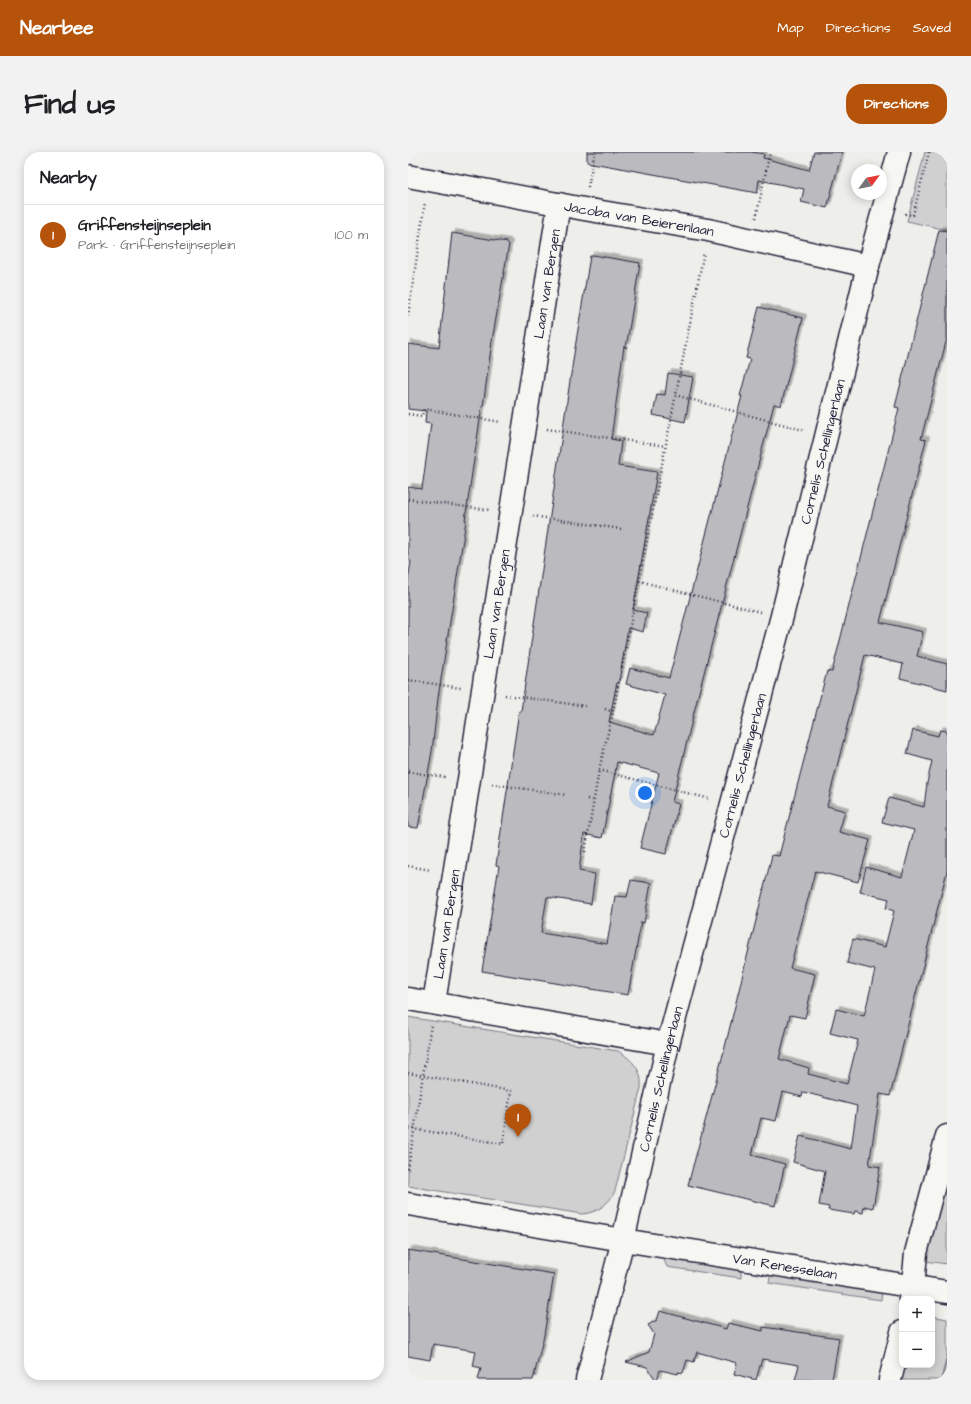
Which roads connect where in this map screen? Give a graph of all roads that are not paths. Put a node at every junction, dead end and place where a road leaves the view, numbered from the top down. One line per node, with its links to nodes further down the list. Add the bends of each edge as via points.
1 (899, 152): 4 (street, Cornelis Schellingerlaan)
2 (418, 178): 3 (street, Jacoba van Beierenlaan)
3 (559, 204): 4 (street, Jacoba van Beierenlaan, via 708,230); 6 (street, Laan van Bergen)
4 (868, 266): 7 (street, Cornelis Schellingerlaan, via 782,616)
5 (408, 999): 6 (street)
6 (434, 1003): 7 (street)
7 (668, 1044): 10 (street, Cornelis Schellingerlaan)
8 (947, 1136): 12 (street, via 916,1253)
9 (408, 1204): 10 (street, Van Renesselaan)
10 (623, 1240): 12 (street, Van Renesselaan); 14 (street, Cornelis Schellingerlaan)
11 (947, 1292): 12 (street, Van Renesselaan)
12 (912, 1293)
13 (899, 1344): 15 (street)
14 (587, 1380)
15 (890, 1380)

